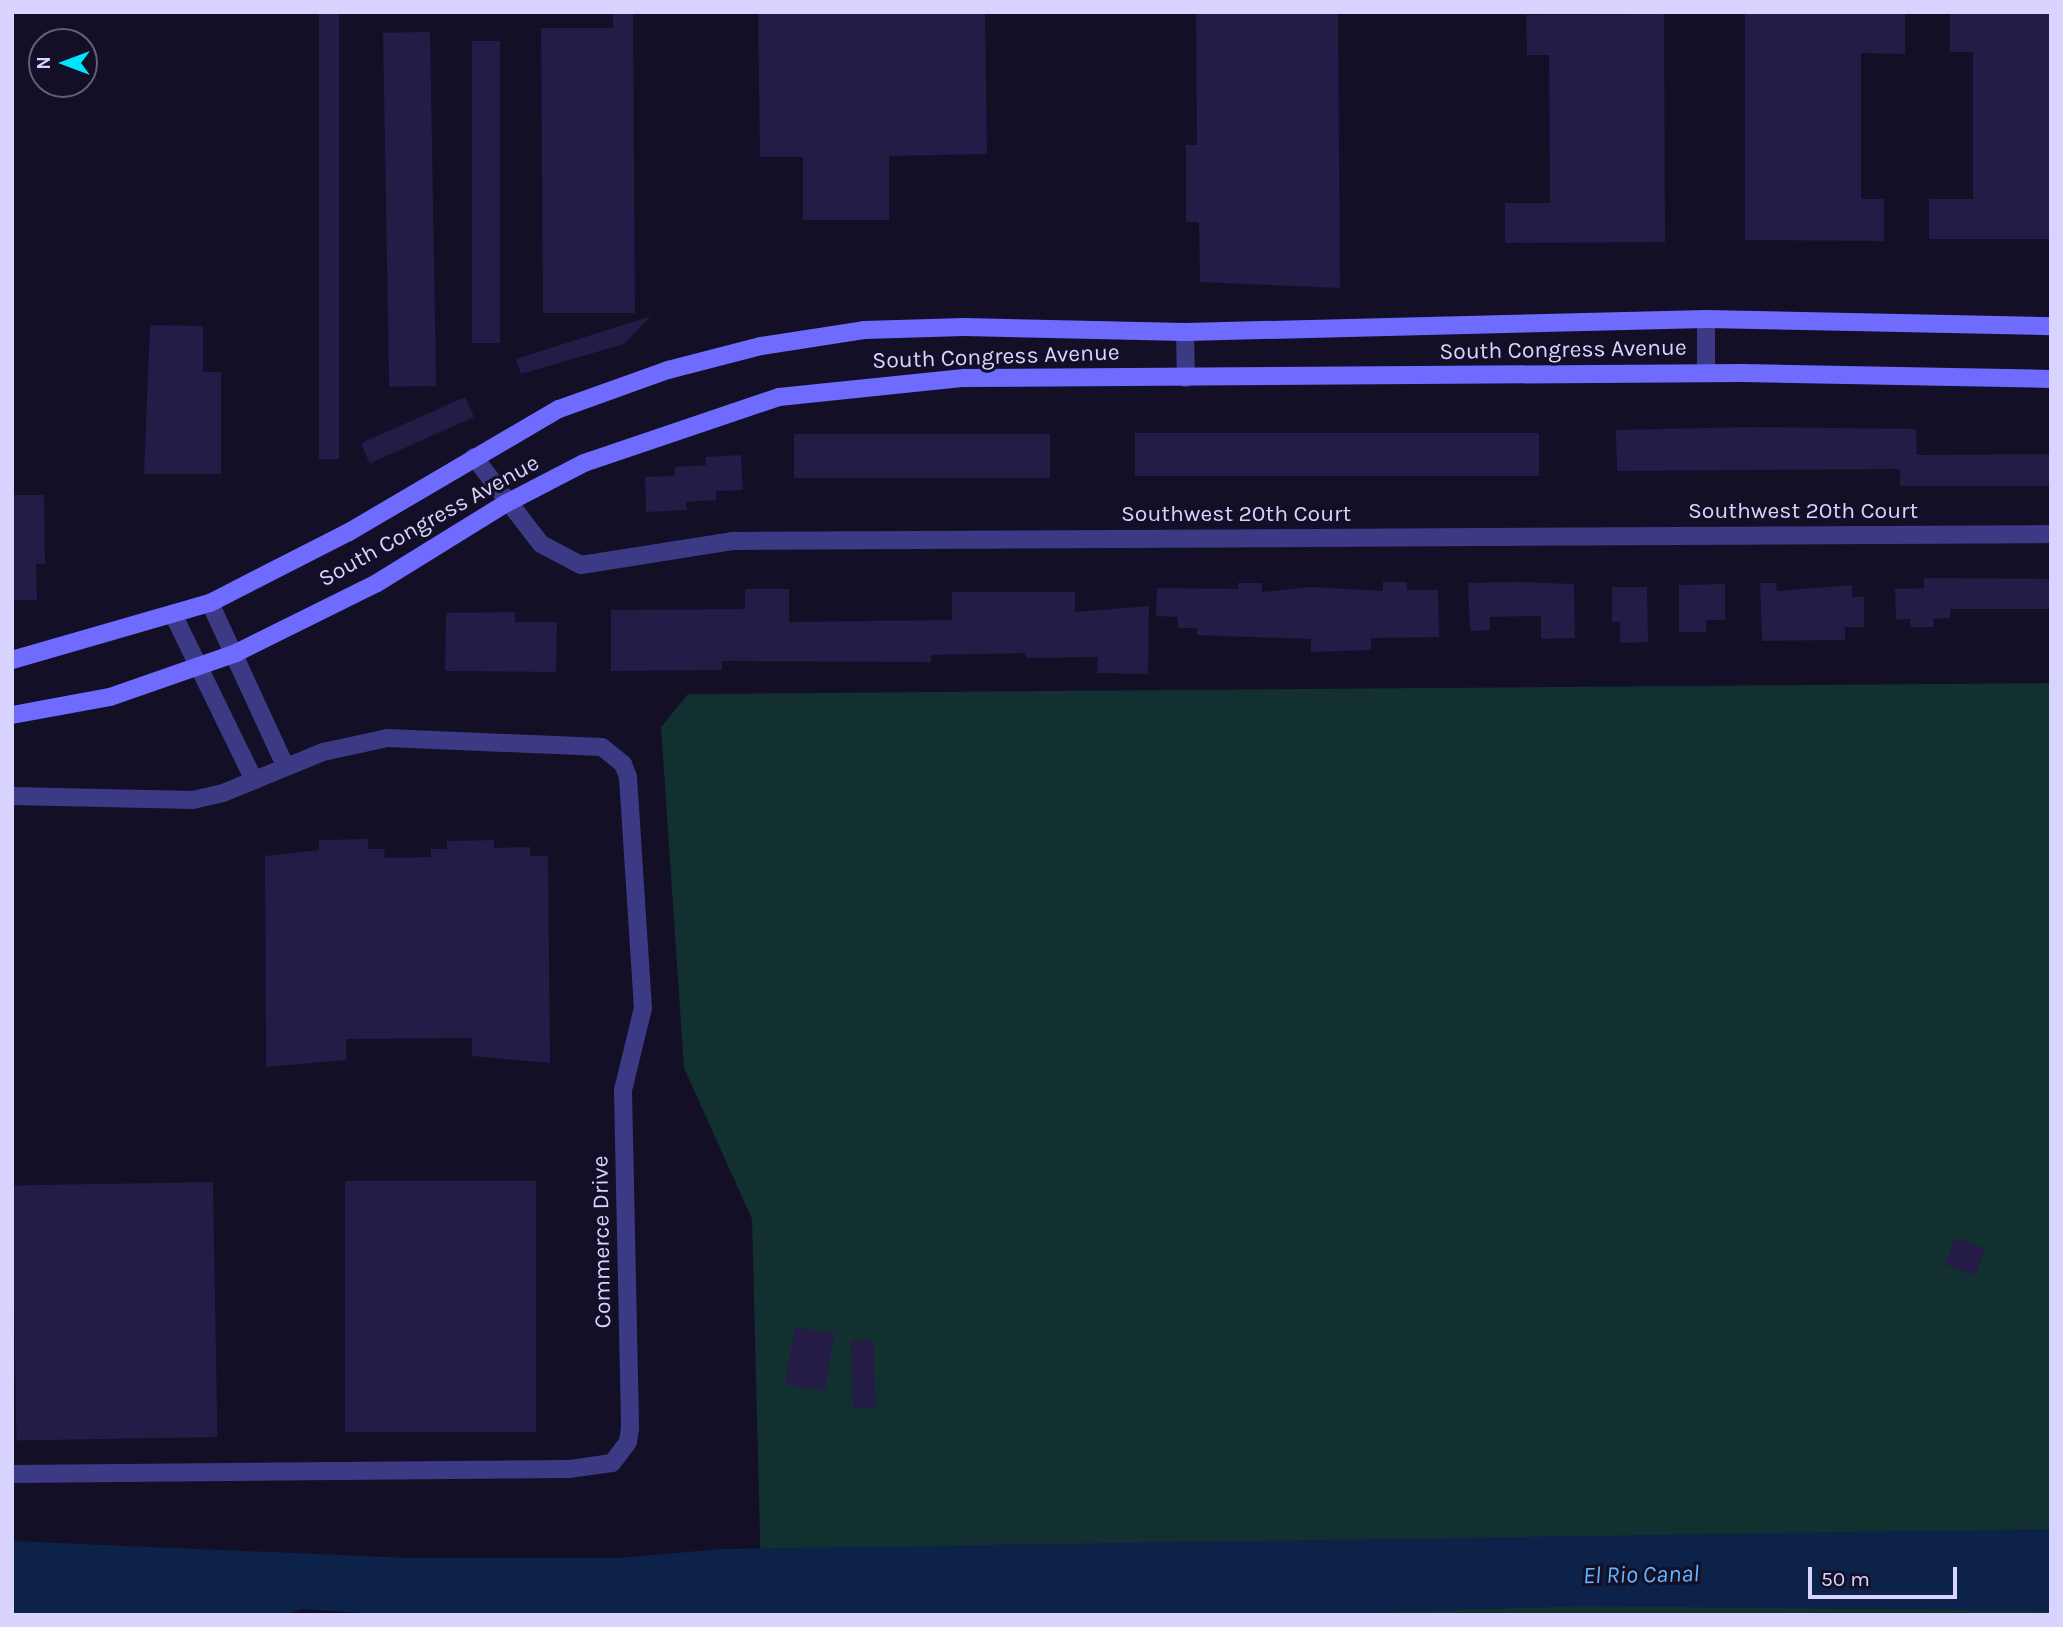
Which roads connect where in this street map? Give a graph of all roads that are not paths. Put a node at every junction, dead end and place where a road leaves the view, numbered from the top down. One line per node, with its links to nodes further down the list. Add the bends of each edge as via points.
1 (1706, 319): 2 (main road, South Congress Avenue); 3 (main road, South Congress Avenue); 4 (street)
2 (2051, 326)
3 (1185, 332): 5 (street); 7 (main road, South Congress Avenue, via 864,330 761,346 668,370 559,410)
4 (1706, 373): 5 (main road, South Congress Avenue); 6 (main road, South Congress Avenue)
5 (1186, 378): 8 (main road, South Congress Avenue, via 964,378 779,397 584,463)
6 (2051, 379)
7 (474, 457): 8 (street, Southwest 20th Court); 10 (main road, South Congress Avenue, via 349,532)
8 (505, 504): 9 (street, Southwest 20th Court, via 552,554 596,566 689,545 732,541); 12 (main road, South Congress Avenue, via 377,583)
9 (2051, 534)
10 (210, 603): 11 (main road, South Congress Avenue); 12 (street)
11 (173, 614): 13 (main road, South Congress Avenue); 14 (street)
12 (236, 653): 14 (main road, South Congress Avenue); 16 (street)
13 (12, 660)
14 (202, 665): 15 (main road, South Congress Avenue, via 110,697); 17 (street)
15 (12, 715)
16 (285, 765): 17 (street, Commerce Drive); 19 (street, Commerce Drive, via 387,738 589,745 614,754 623,764 643,1008 623,1090 628,1442 622,1454 600,1469)
17 (254, 780): 18 (street, Commerce Drive, via 193,800)
18 (12, 796)
19 (12, 1474)

